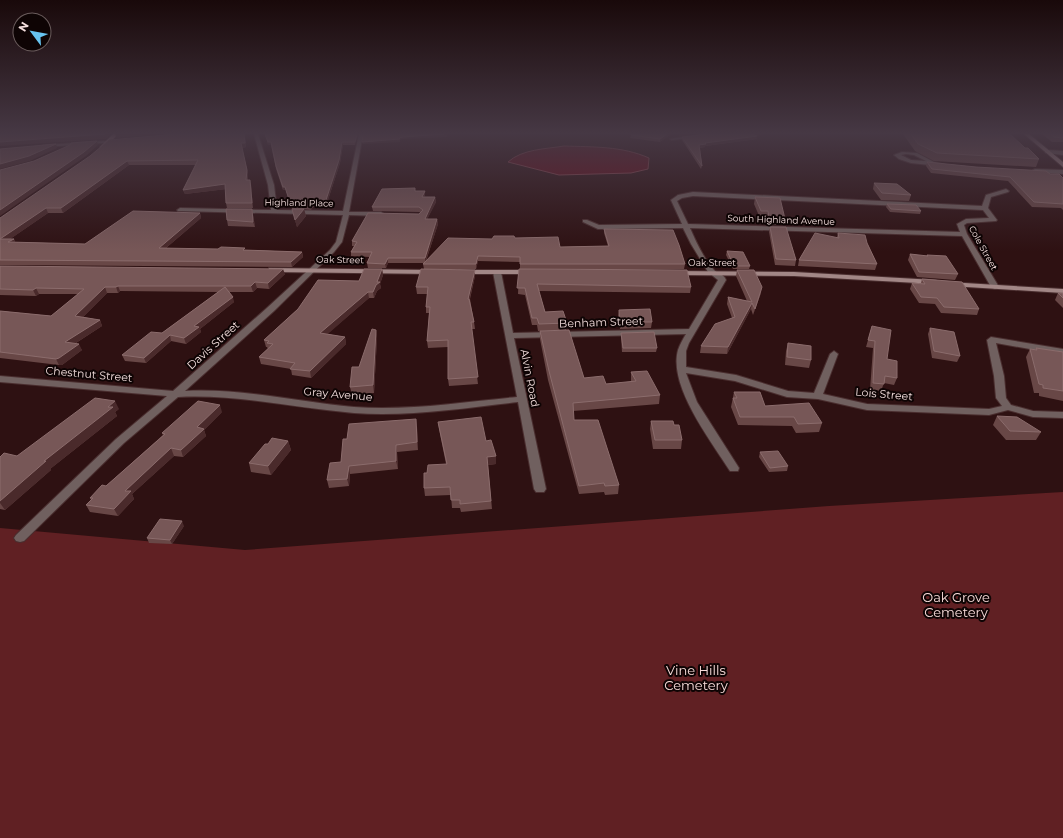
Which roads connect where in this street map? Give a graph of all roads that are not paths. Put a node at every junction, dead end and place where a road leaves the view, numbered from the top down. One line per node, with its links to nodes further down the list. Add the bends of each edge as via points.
1 (268, 173): 6 (street)
2 (354, 173): 7 (street, Davis Street)
3 (1006, 191): 4 (street, via 988,196)
4 (985, 208): 10 (street, via 693,194 680,196 674,200); 11 (street, Cole Street, via 994,220 966,221 960,224)
5 (180, 210): 6 (street, Highland Place)
6 (274, 212): 7 (street, Highland Place)
7 (347, 213): 8 (street, Highland Place); 13 (street, Davis Street, via 339,242)
8 (390, 214)
9 (585, 222): 10 (street, South Highland Avenue, via 598,226)
10 (685, 226): 11 (street, South Highland Avenue); 18 (street)
11 (964, 234): 20 (street, Cole Street)
12 (267, 270): 13 (main road, Oak Street)
13 (314, 270): 14 (main road, Oak Street); 28 (street, Davis Street)
14 (439, 272)
15 (454, 272): 16 (main road)
16 (497, 272): 17 (main road); 23 (street, Alvin Road)
17 (541, 272)
18 (712, 272): 19 (main road, Oak Street); 20 (main road, Oak Street, via 834,276); 22 (street, via 722,280)
19 (663, 273)
20 (995, 287): 21 (main road, Oak Street)
21 (1063, 291)
22 (693, 331): 23 (street, Benham Street); 26 (street, via 682,351)
23 (510, 336): 30 (street, Alvin Road)
24 (1063, 352): 31 (street, via 991,340 1001,398)
25 (834, 354): 29 (street)
26 (681, 369): 29 (street, Lois Street, via 736,378 787,394); 33 (street, via 692,402)
27 (0, 379): 28 (street, Chestnut Street)
28 (176, 394): 30 (street, Gray Avenue, via 205,392 356,410 412,409); 35 (street, Davis Street, via 120,441)
29 (818, 396): 31 (street, Lois Street, via 866,407 989,412)
30 (522, 399): 34 (street, Alvin Road)
31 (1008, 407): 32 (street, via 1033,414)
32 (1063, 415)
33 (734, 468)
34 (540, 489)
35 (20, 538)

